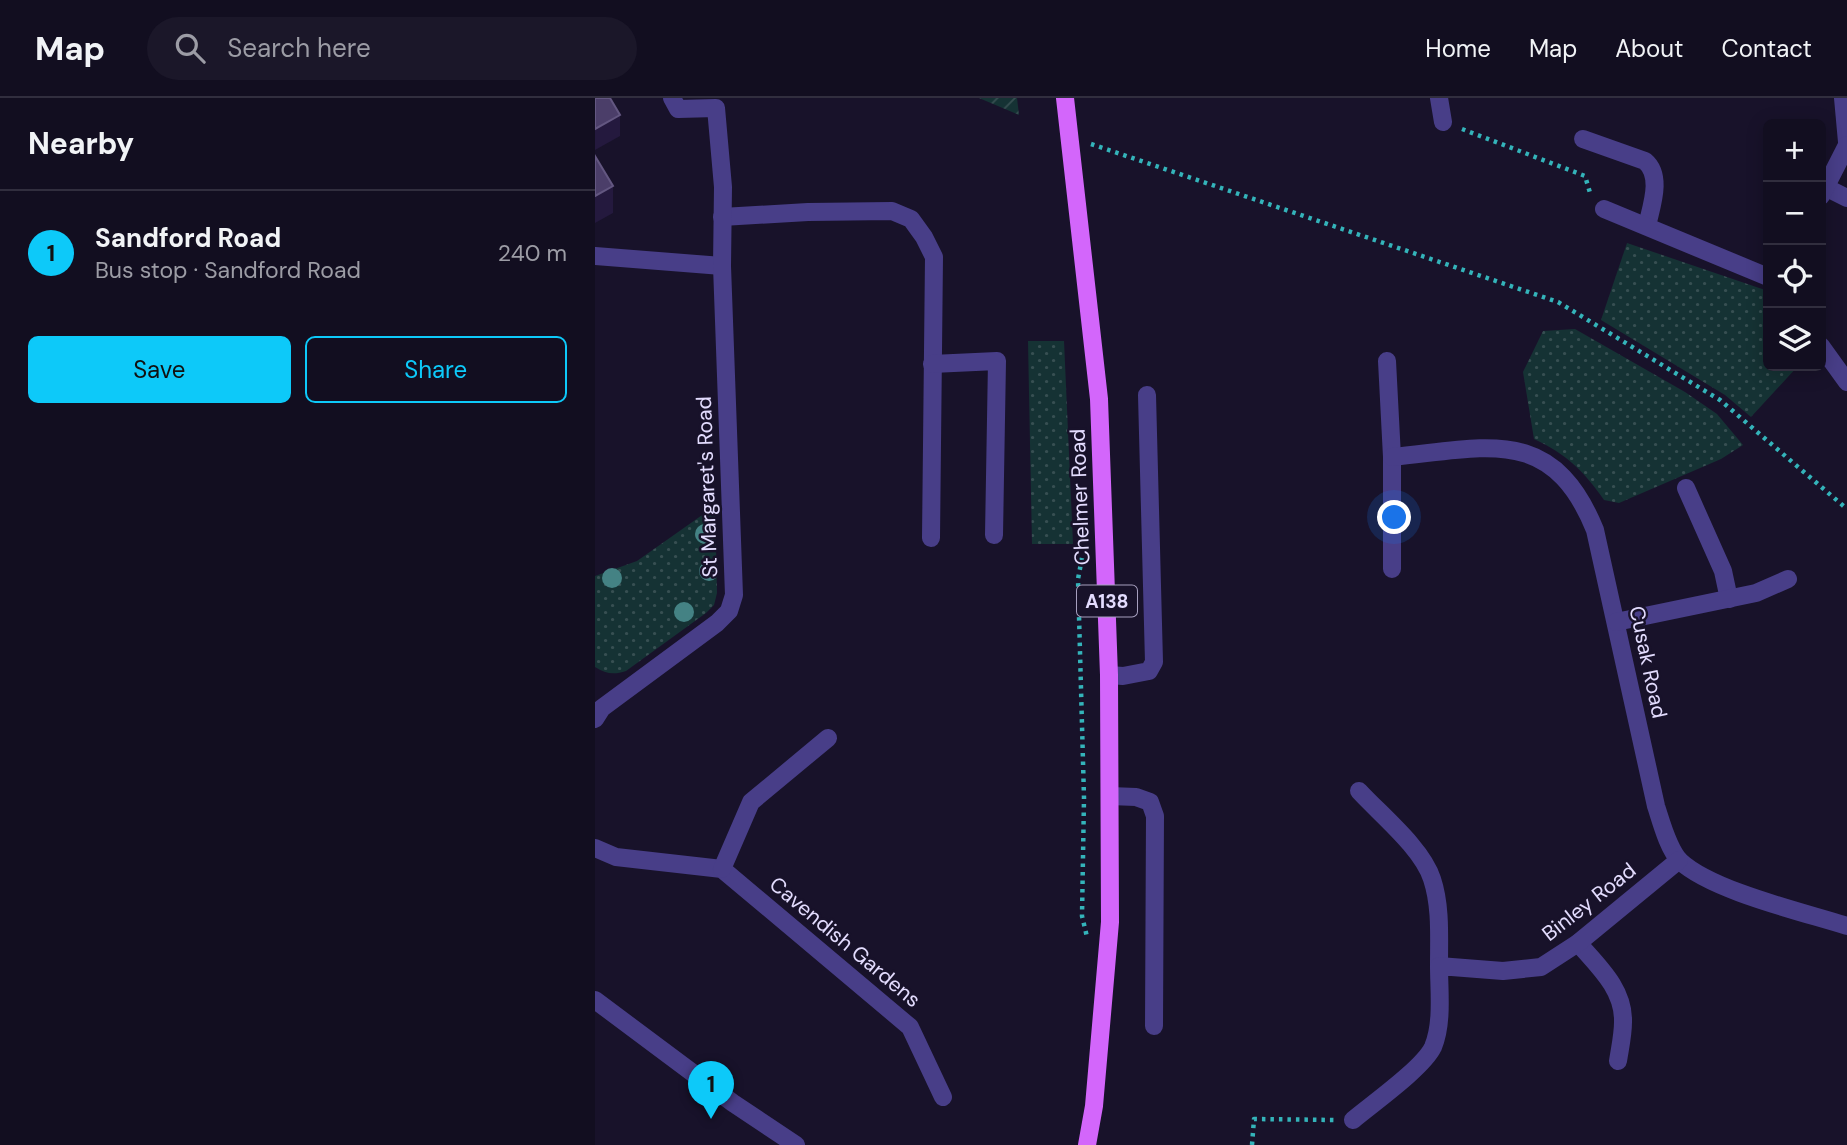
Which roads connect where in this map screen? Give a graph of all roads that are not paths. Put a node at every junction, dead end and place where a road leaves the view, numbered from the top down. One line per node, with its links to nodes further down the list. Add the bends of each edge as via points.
1 (672, 98): 12 (street, St Margaret's Road, via 678,109 716,108)
2 (1065, 98): 30 (main road, Chelmer Road / A138, via 1099,399)
3 (1439, 98): 5 (street)
4 (1843, 98): 7 (street)
5 (1443, 122)
6 (1583, 139): 13 (street, via 1652,166 1655,177)
7 (1847, 143): 8 (street)
8 (1826, 186)
9 (1826, 193): 10 (street)
10 (1847, 198)
11 (1604, 209): 13 (street)
12 (722, 217): 15 (street, St Margaret's Road); 19 (street, via 892,211 911,219 934,257)
13 (1647, 226): 16 (street)
14 (595, 256): 15 (street)
15 (722, 266): 31 (street, St Margaret's Road, via 734,595 729,611 717,623)
16 (1763, 275)
17 (1826, 353): 20 (street)
18 (1387, 361): 22 (street)
19 (932, 364): 24 (street, via 996,361); 25 (street)
20 (1847, 382)
21 (1147, 395): 30 (street, via 1154,662 1149,671)
22 (1392, 457): 26 (street); 29 (street, Cusak Road, via 1491,447 1514,449 1553,467 1570,483 1592,521)
23 (1686, 488): 28 (street, via 1723,571)
24 (994, 535)
25 (931, 538)
26 (1392, 569)
27 (1788, 579): 28 (street)
28 (1730, 599): 29 (street)
29 (1616, 622): 36 (street, Cusak Road, via 1656,806)
30 (1109, 675): 34 (main road, Chelmer Road / A138)
31 (597, 709)
32 (828, 738): 37 (street, via 751,802)
33 (1359, 791): 40 (street, via 1417,852 1432,876 1438,905)
34 (1110, 796): 42 (street, via 1150,802 1155,816); 45 (main road, Chelmer Road / A138, via 1110,922)
35 (595, 848): 37 (street, via 615,857)
36 (1679, 860): 38 (street, via 1719,885); 39 (street, Binley Road)
37 (723, 869): 44 (street, Cavendish Gardens, via 910,1027)
38 (1847, 926)
39 (1578, 943): 40 (street, Binley Road, via 1541,967 1503,971); 43 (street, via 1618,994 1623,1020)
40 (1439, 966): 46 (street, via 1432,1049)
41 (595, 1000): 47 (street)
42 (1154, 1026)
43 (1618, 1061)
44 (943, 1097)
45 (1094, 1106): 48 (street); 49 (main road, Chelmer Road / A138); 50 (main road, Chelmer Road / A138)
46 (1353, 1120)
47 (796, 1145)
48 (1080, 1145)
49 (1087, 1145)
50 (1096, 1145)

